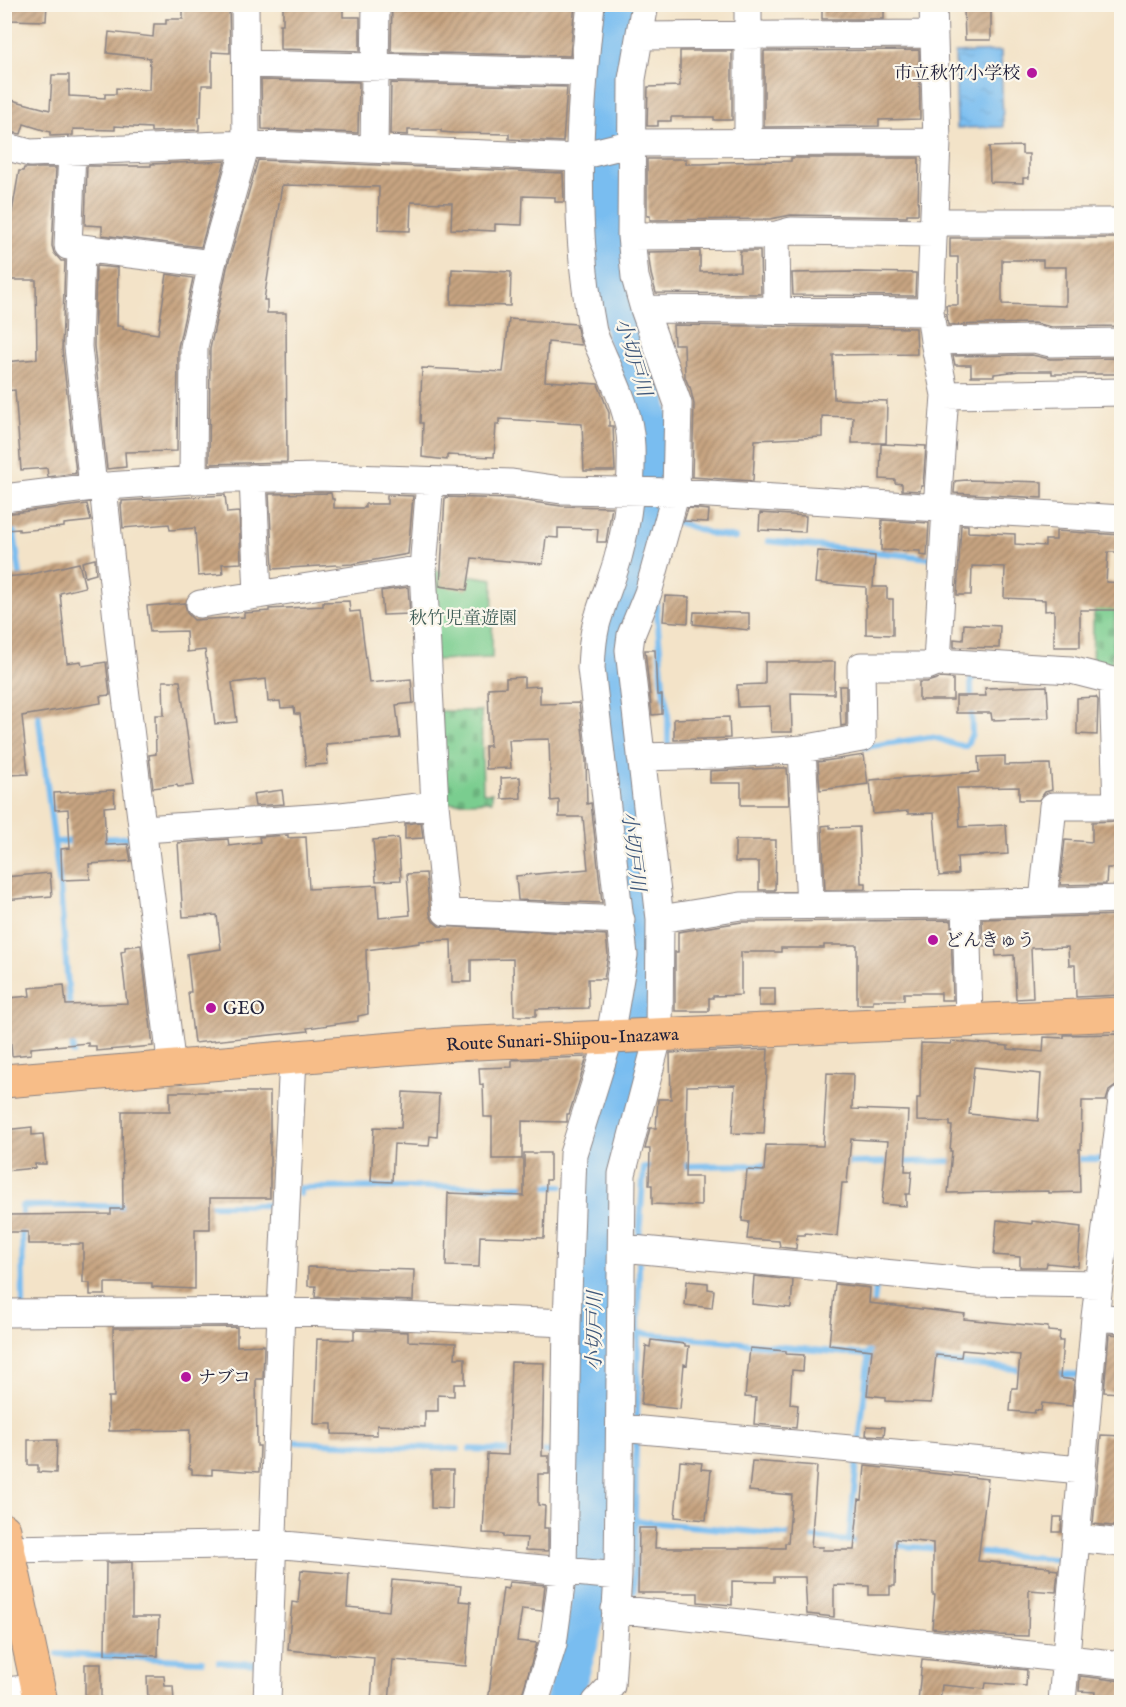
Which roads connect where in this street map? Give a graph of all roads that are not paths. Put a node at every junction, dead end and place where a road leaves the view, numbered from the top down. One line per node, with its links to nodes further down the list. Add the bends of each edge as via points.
1 (245, 4): 10 (street)
2 (376, 4): 11 (street)
3 (591, 4): 12 (street)
4 (645, 4): 8 (street)
5 (748, 4): 9 (street)
6 (933, 4): 7 (street)
7 (934, 34): 9 (street); 13 (street)
8 (640, 36): 9 (street); 16 (street, via 632,79)
9 (748, 36): 14 (street)
10 (246, 64): 11 (street); 15 (street)
11 (375, 68): 12 (street); 18 (street)
12 (584, 72): 20 (street)
13 (937, 142): 14 (street); 22 (street)
14 (748, 143): 16 (street)
15 (246, 144): 18 (street); 19 (street); 26 (street)
16 (628, 145): 20 (street); 24 (street)
17 (4, 146): 19 (street, via 30,153)
18 (374, 149): 20 (street)
19 (72, 151): 25 (street, via 68,246)
20 (582, 156): 38 (street, via 583,250 592,328 629,424)
21 (1122, 222): 22 (street)
22 (933, 228): 23 (street, via 791,231); 29 (street)
23 (776, 235): 24 (street); 28 (street)
24 (631, 236): 27 (street, via 635,277)
25 (81, 248): 26 (street); 37 (street, via 78,347)
26 (212, 264): 35 (street, via 194,347)
27 (644, 309): 28 (street); 39 (street, via 678,404)
28 (777, 309): 29 (street)
29 (930, 312): 30 (street)
30 (934, 341): 31 (street); 33 (street)
31 (1122, 342)
32 (1122, 392): 33 (street)
33 (945, 395): 41 (street)
34 (253, 478): 35 (street); 36 (street); 44 (street)
35 (193, 480): 37 (street)
36 (430, 481): 38 (street); 43 (street)
37 (98, 487): 40 (street); 51 (street)
38 (631, 491): 39 (street); 57 (street, via 619,554 598,617 591,669)
39 (673, 492): 41 (street); 49 (street, via 648,593 629,650)
40 (4, 498)
41 (942, 509): 42 (street); 46 (street)
42 (1122, 519)
43 (423, 569): 44 (street); 50 (street)
44 (258, 595): 45 (street)
45 (200, 604)
46 (937, 663): 47 (street, via 1071,670); 48 (street, via 861,666 862,738)
47 (1117, 683): 53 (street, via 1117,806 1053,806)
48 (802, 748): 49 (street); 55 (street)
49 (641, 757): 56 (street)
50 (435, 805): 51 (street, via 341,816); 57 (street, via 447,912)
51 (144, 829): 62 (street)
52 (1122, 898): 53 (street)
53 (1043, 901): 54 (street)
54 (966, 904): 55 (street); 59 (street)
55 (810, 905): 56 (street, via 741,906)
56 (660, 919): 60 (street)
57 (621, 920): 60 (street)
58 (1122, 1014): 59 (main road, Route Sunari-Shiipou-Inazawa)
59 (969, 1020): 60 (main road, Route Sunari-Shiipou-Inazawa)
60 (633, 1035): 61 (main road, Route Sunari-Shiipou-Inazawa); 65 (street, via 622,1174); 71 (street, via 573,1154)
61 (293, 1057): 62 (main road, Route Sunari-Shiipou-Inazawa); 67 (street)
62 (172, 1068): 63 (main road, Route Sunari-Shiipou-Inazawa)
63 (4, 1081)
64 (1122, 1100): 66 (street)
65 (622, 1248): 66 (street, via 978,1282); 72 (street)
66 (1099, 1284): 69 (street)
67 (281, 1311): 68 (street); 71 (street); 77 (street)
68 (4, 1313)
69 (1095, 1317): 70 (street); 73 (street)
70 (1122, 1319)
71 (567, 1323): 78 (street)
72 (620, 1428): 73 (street); 79 (street)
73 (1082, 1470): 74 (street)
74 (1076, 1539): 76 (street); 81 (street)
75 (6, 1540): 77 (street); 84 (main road)
76 (1122, 1543)
77 (274, 1544): 78 (street); 86 (street)
78 (566, 1572): 79 (street); 87 (street, via 553,1644)
79 (614, 1576): 80 (street)
80 (615, 1609): 81 (street); 85 (street)
81 (1065, 1660): 82 (street); 88 (street)
82 (1122, 1665)
83 (4, 1691): 84 (street)
84 (39, 1695)
85 (606, 1697)
86 (267, 1702)
87 (535, 1702)
88 (1062, 1702)

